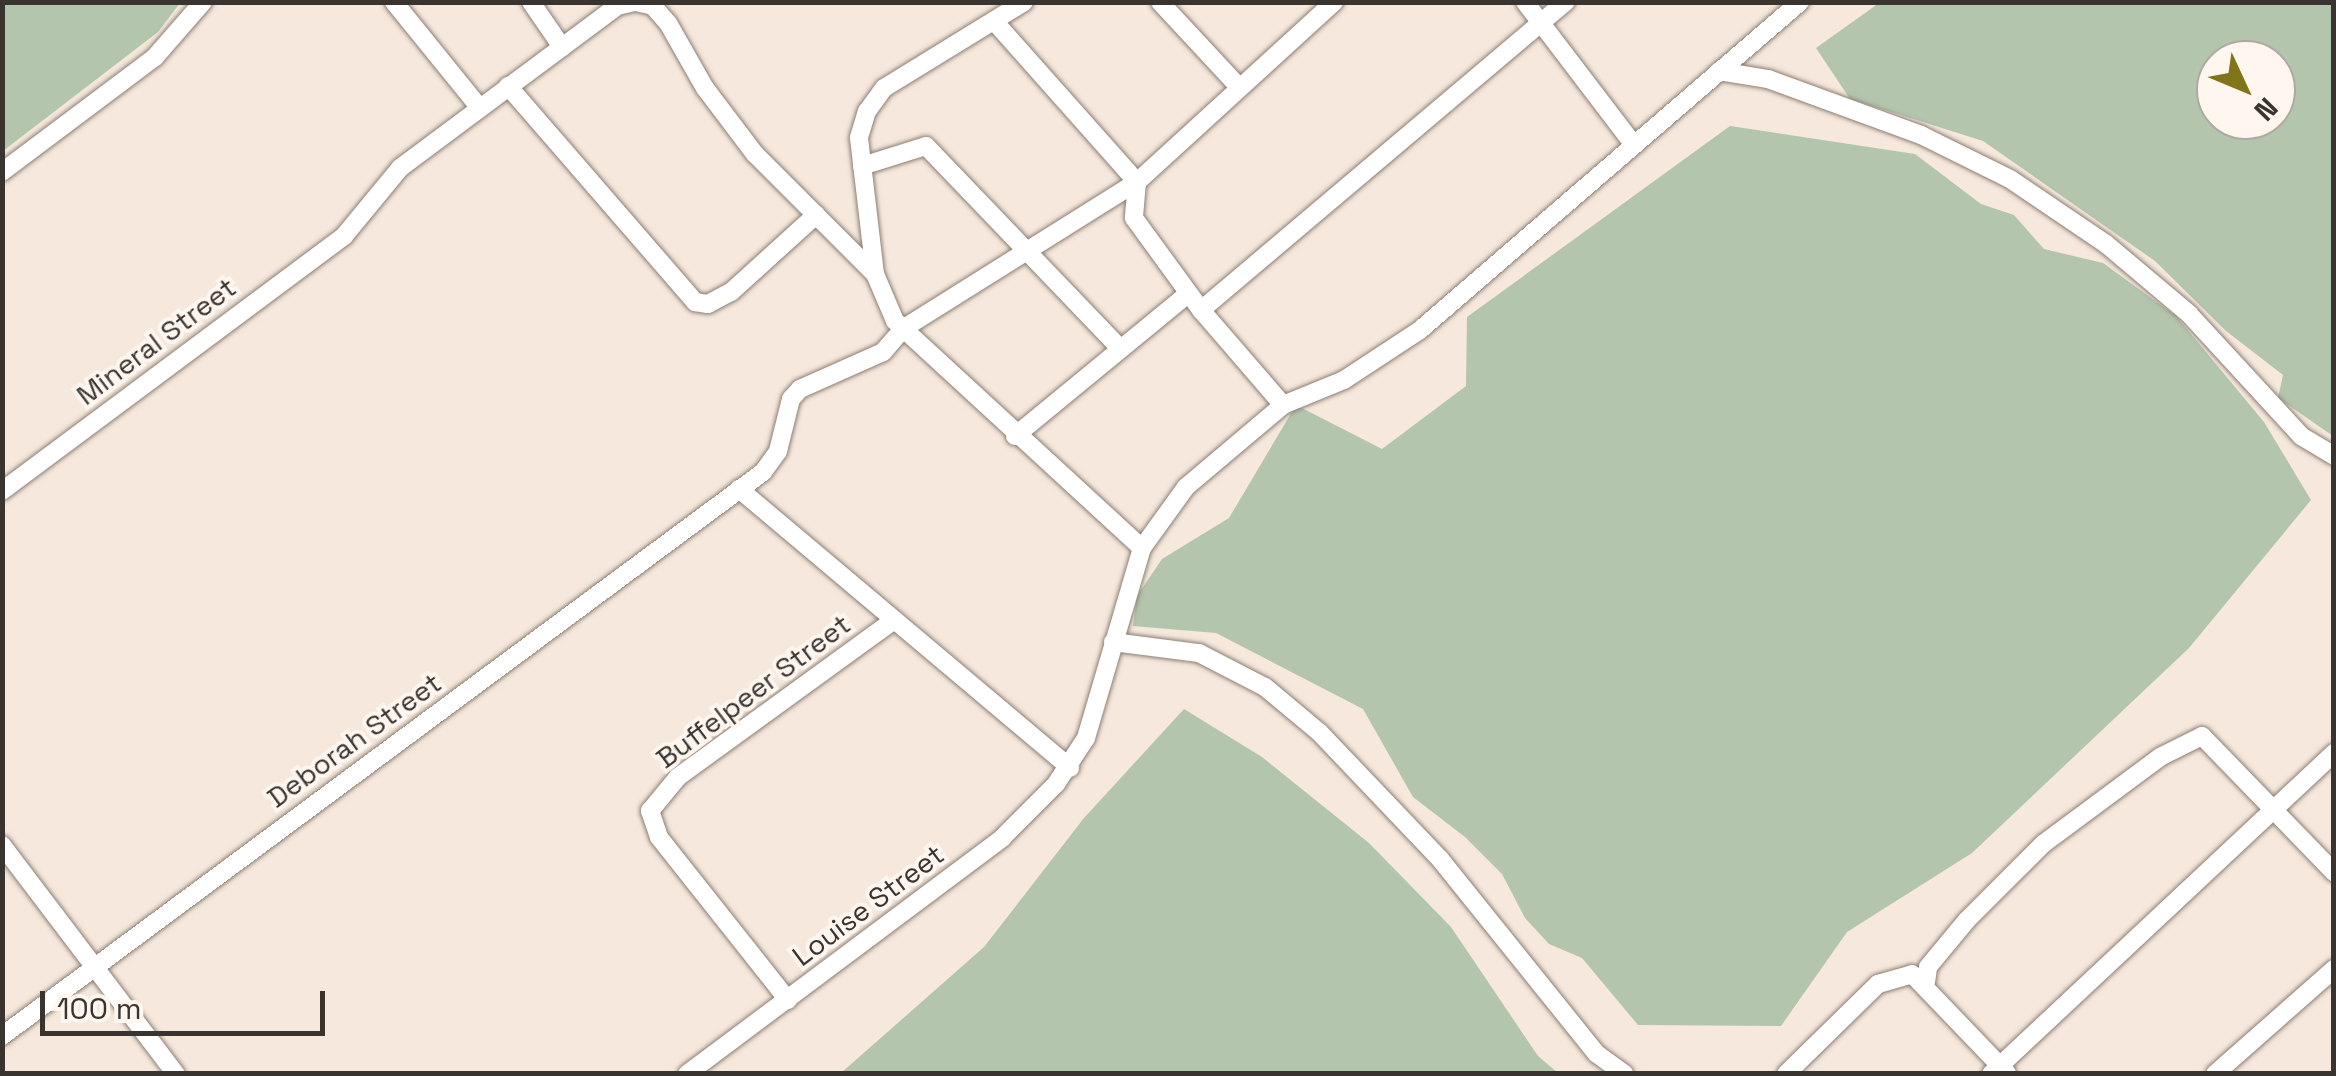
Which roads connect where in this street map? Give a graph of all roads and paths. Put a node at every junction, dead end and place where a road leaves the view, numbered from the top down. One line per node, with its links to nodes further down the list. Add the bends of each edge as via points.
1 (203, 2): 20 (street, via 181,30)
2 (394, 2): 17 (street)
3 (531, 2): 13 (street)
4 (1024, 2): 11 (street)
5 (1160, 2): 15 (street)
6 (1334, 2): 15 (street, Deborah Street)
7 (1525, 2): 12 (street)
8 (1566, 2): 12 (street)
9 (1800, 2): 14 (street)
10 (639, 3): 13 (street, Mineral Street); 22 (street, via 732,125)
11 (994, 21): 19 (street, via 884,88 859,138); 21 (street)
12 (1540, 23): 18 (street); 26 (street)
13 (562, 47): 16 (street, Mineral Street)
14 (1719, 71): 18 (street); 31 (street, via 1768,79 1921,135 2010,179 2106,244 2189,314 2301,436)
15 (1237, 85): 21 (street, Deborah Street)
16 (508, 86): 17 (street, Mineral Street); 22 (street, via 695,302 708,304 730,292)
17 (479, 108): 32 (street, Mineral Street, via 400,168 344,236)
18 (1634, 144): 29 (street, via 1420,330 1344,380)
19 (862, 166): 23 (street, via 926,146); 24 (street)
20 (2, 172)
21 (1137, 182): 23 (street, Deborah Street); 25 (street, via 1134,218)
22 (816, 215): 24 (street)
23 (1030, 253): 27 (street, Deborah Street); 28 (street)
24 (875, 274): 27 (street, via 886,309)
25 (1188, 294): 26 (street); 28 (street)
26 (1201, 310): 29 (street)
27 (904, 328): 30 (street); 33 (street, Deborah Street, via 883,352 800,389 772,463)
28 (1120, 348): 30 (street)
29 (1283, 404): 34 (street, via 1186,487)
30 (1015, 436): 34 (street)
31 (2334, 456)
32 (2, 490)
33 (738, 490): 35 (street, Buffelpeer Street); 42 (street, Deborah Street)
34 (1142, 548): 36 (street)
35 (891, 622): 38 (street, Buffelpeer Street); 45 (street, Buffelpeer Street, via 678,777 650,811 658,837)
36 (1113, 642): 38 (street, via 1086,738); 50 (street, via 1199,654 1265,686 1320,732 1440,859 1597,1054)
37 (2334, 753): 39 (street)
38 (1070, 768): 45 (street, Louise Street, via 1002,838)
39 (2278, 808): 41 (street); 44 (street, via 2202,736 2113,792 2005,878 1928,967); 47 (street)
40 (2, 846): 42 (street)
41 (2334, 872)
42 (94, 966): 46 (street, Deborah Street); 48 (street)
43 (2334, 970): 52 (street)
44 (1926, 982): 47 (street); 51 (street, via 1912,974 1878,984)
45 (788, 1000): 49 (street, Louise Street)
46 (2, 1036)
47 (2000, 1070)
48 (176, 1074)
49 (688, 1074)
50 (1625, 1074)
51 (1786, 1074)
52 (2215, 1074)

